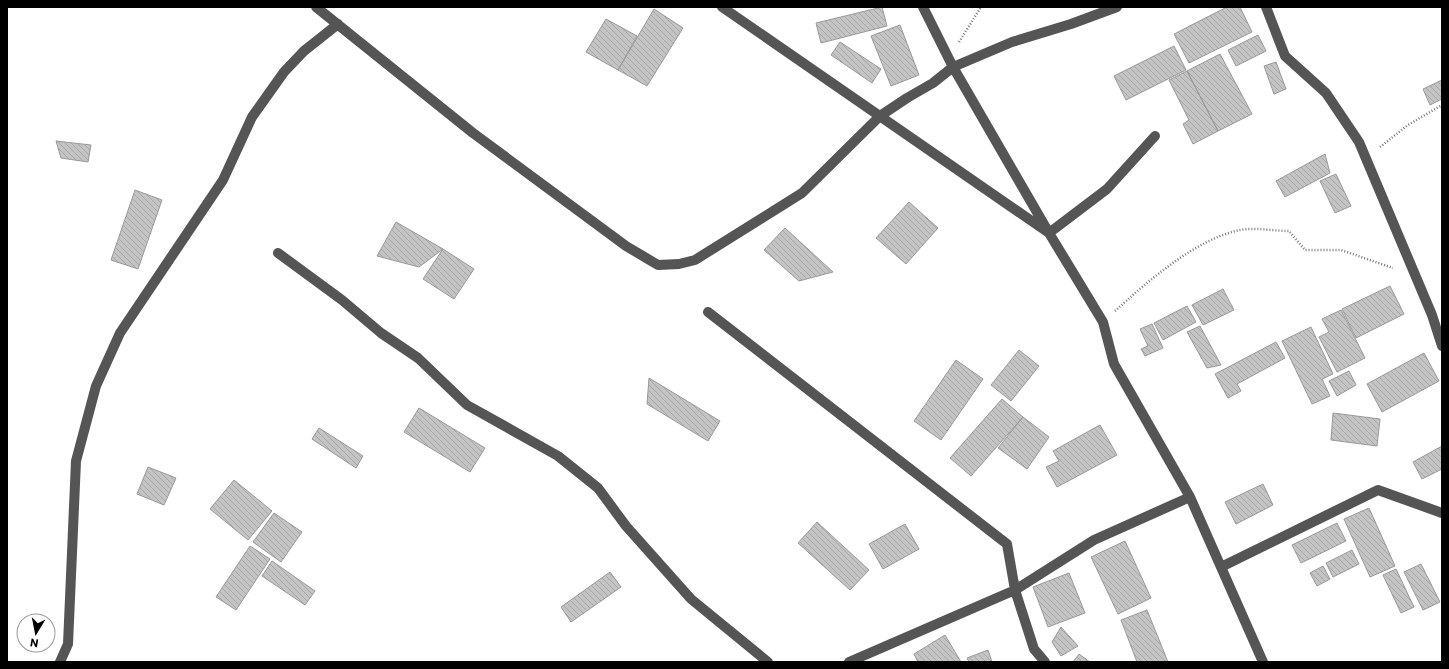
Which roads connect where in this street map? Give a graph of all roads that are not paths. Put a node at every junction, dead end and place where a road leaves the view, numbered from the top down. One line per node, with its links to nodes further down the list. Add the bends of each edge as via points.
1 (316, 7): 6 (street)
2 (722, 7): 8 (street)
3 (923, 7): 7 (street)
4 (1117, 7): 7 (street, via 1012,42)
5 (1266, 7): 14 (street, via 1285,56 1326,93 1359,142)
6 (338, 24): 8 (street, via 473,133 626,246 658,265 695,260 802,193); 20 (street, via 304,51 284,72 252,117 222,180 120,334 96,386 76,462 68,644)
7 (953, 68): 8 (street); 10 (street)
8 (880, 116): 10 (street)
9 (1155, 136): 10 (street, via 1107,189)
10 (1049, 233): 16 (street, via 1103,322 1114,364)
11 (278, 253): 21 (street, via 342,300 381,333 418,358 467,404 558,456 598,488 626,526 691,599)
12 (708, 312): 19 (street, via 1007,544)
13 (1442, 312): 14 (street)
14 (1432, 315): 15 (street)
15 (1442, 346)
16 (1190, 496): 18 (street); 19 (street, via 1094,540)
17 (1442, 513): 18 (street, via 1378,490)
18 (1221, 567): 24 (street)
19 (1015, 590): 22 (street); 23 (street, via 1034,649)
20 (60, 662)
21 (768, 662)
22 (849, 662)
23 (1045, 662)
24 (1263, 662)

